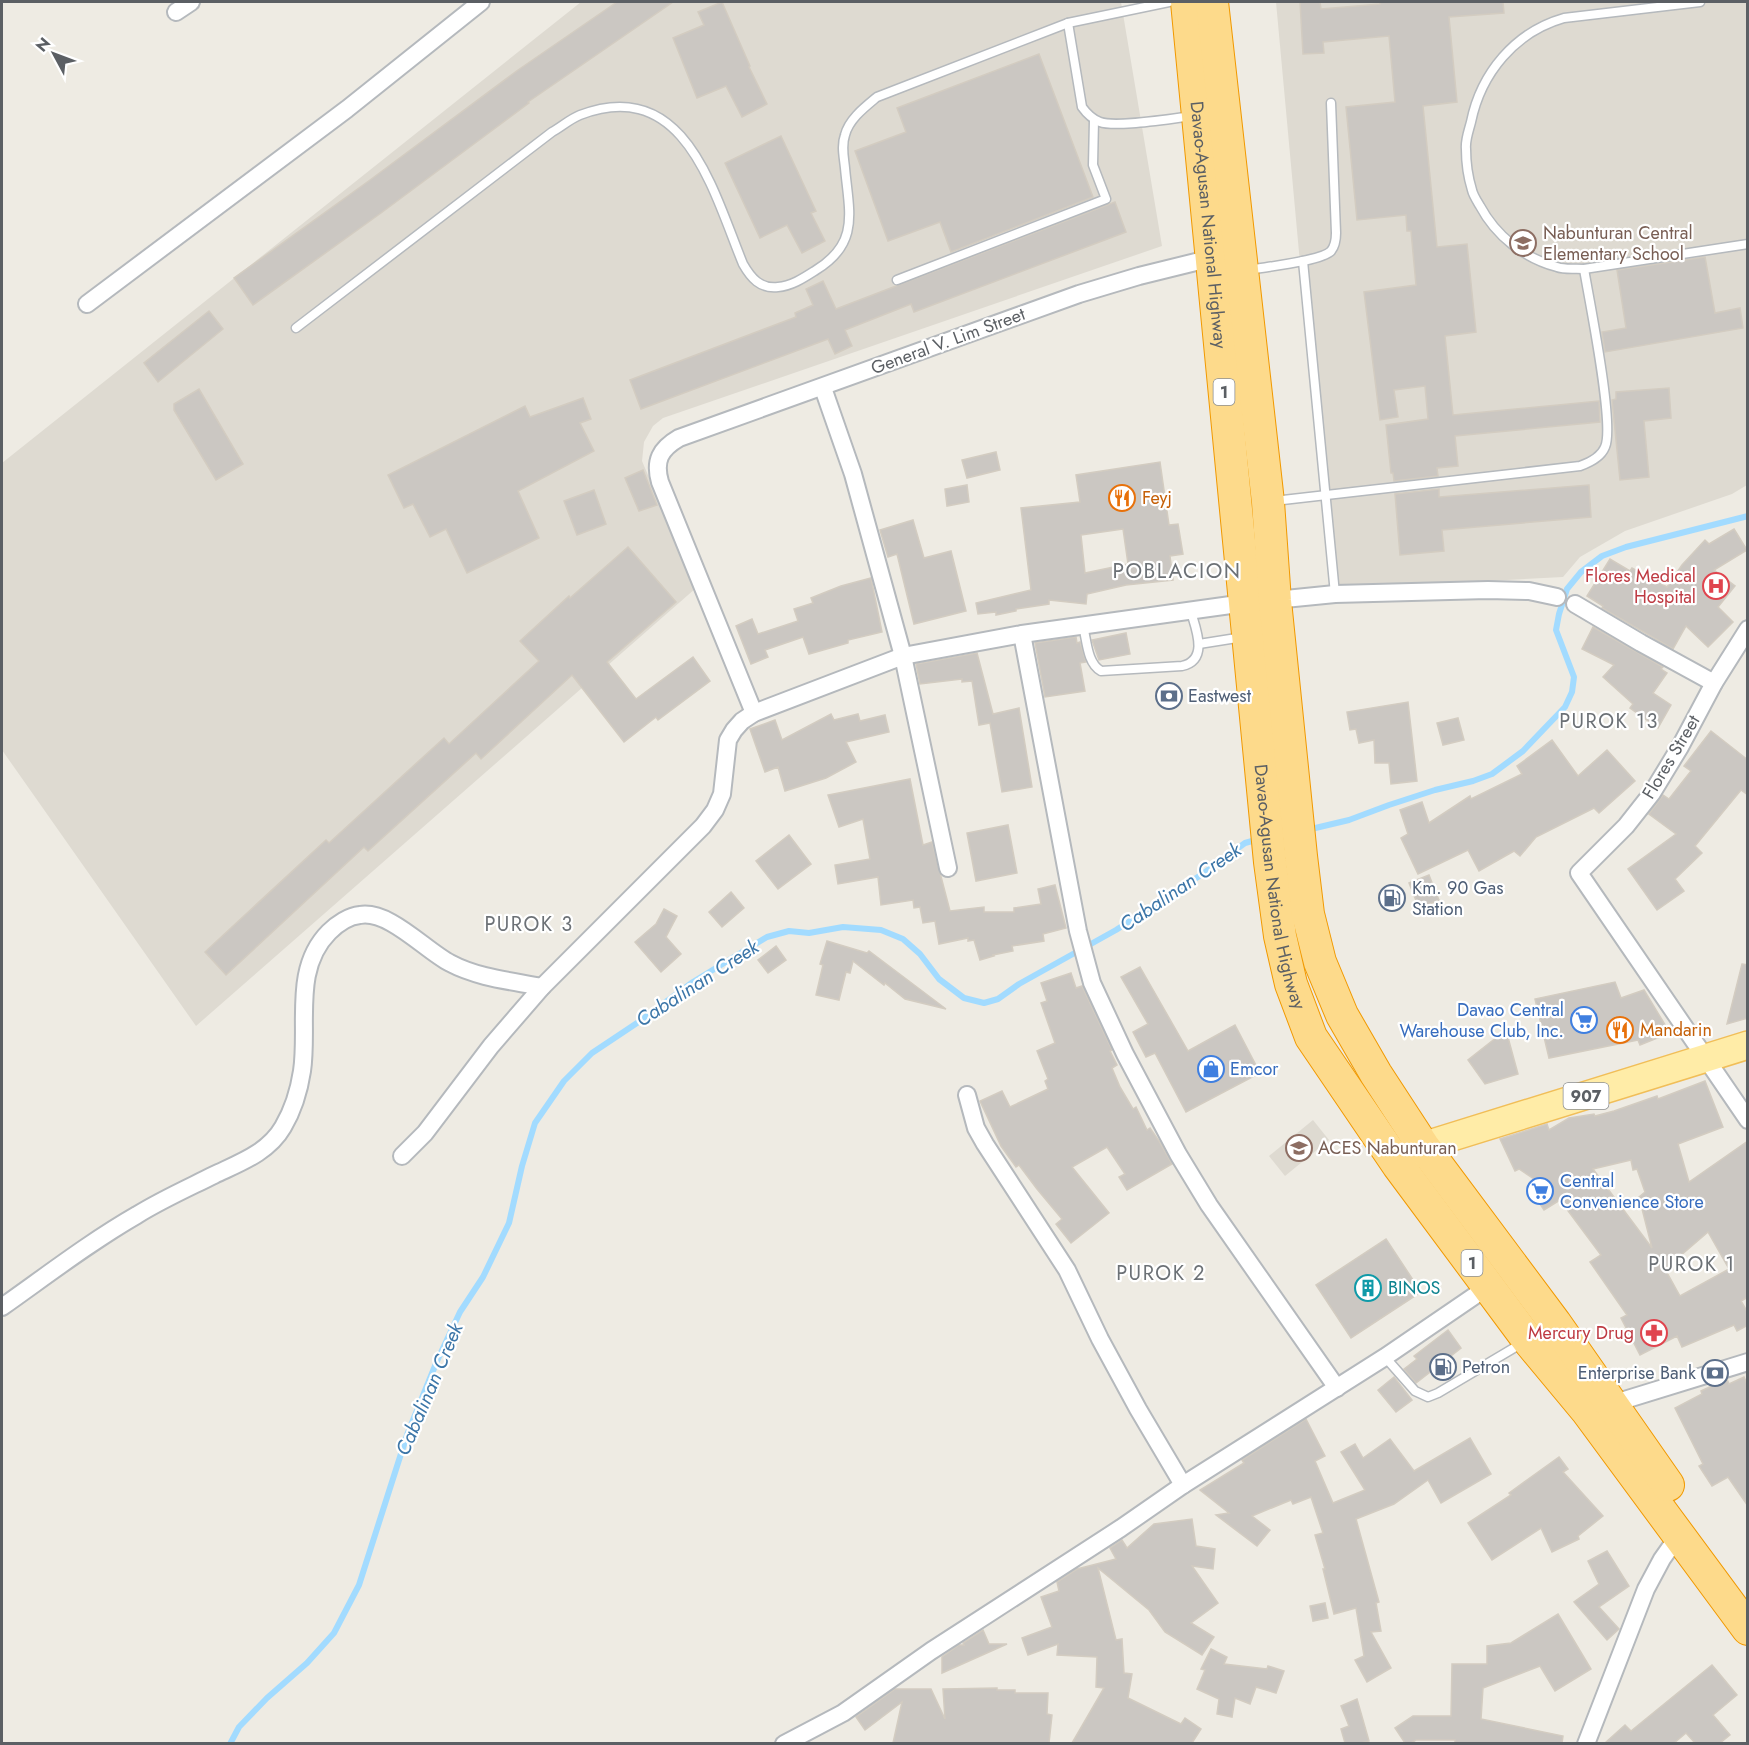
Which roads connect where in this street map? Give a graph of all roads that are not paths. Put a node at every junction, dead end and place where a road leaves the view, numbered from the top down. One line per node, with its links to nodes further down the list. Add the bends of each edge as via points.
1 (191, 2): 7 (street)
2 (481, 2): 17 (street, via 347,109)
3 (1168, 2): 8 (lane)
4 (1187, 2): 10 (highway, Davao-Agusan National Highway / 1)
5 (1212, 2): 14 (highway, Davao-Agusan National Highway / 1)
6 (1701, 2): 15 (lane, via 1550,22 1512,46 1495,66 1475,103 1465,147 1472,191 1489,222 1507,241 1535,259 1559,268)
7 (176, 12)
8 (1068, 23): 11 (lane, via 1083,107); 18 (lane, via 888,92 864,108 845,133 843,145 849,213 846,240 825,265 784,286 770,288 750,276 704,169 675,129 635,107 606,107 578,116 552,132)
9 (1330, 102): 13 (lane, via 1336,240 1327,255)
10 (1197, 115): 11 (lane, via 1108,124); 14 (highway, Davao-Agusan National Highway / 1)
11 (1094, 120): 16 (lane, via 1093,165 1106,199)
12 (1748, 244): 15 (lane)
13 (1303, 261): 14 (lane); 20 (lane)
14 (1227, 267): 19 (street, General V. Lim Street, via 1139,276 973,331); 21 (highway, Davao-Agusan National Highway / 1); 24 (highway, Davao-Agusan National Highway / 1)
15 (1584, 268): 20 (lane, via 1606,407 1608,438 1599,456 1580,466)
16 (897, 280)
17 (87, 304)
18 (296, 328)
19 (823, 388): 32 (street, via 853,474); 34 (street, General V. Lim Street, via 679,438 658,459 660,482)
20 (1324, 495): 21 (lane); 22 (lane)
21 (1268, 502): 24 (highway, Davao-Agusan National Highway / 1)
22 (1335, 594): 23 (street, via 1488,590 1529,591); 24 (street)
23 (1557, 597)
24 (1260, 602): 26 (street); 30 (highway, Davao-Agusan National Highway / 1)
25 (1575, 604): 33 (street)
26 (1191, 612): 27 (street); 31 (lane)
27 (1083, 626): 29 (street); 31 (lane, via 1091,661 1101,671 1187,664 1196,656)
28 (1748, 628): 33 (street, Flores Street)
29 (1022, 634): 32 (street); 49 (street, via 1078,930 1092,983 1178,1154 1209,1205)
30 (1264, 635): 31 (lane); 41 (highway, Davao-Agusan National Highway / 1, via 1294,781 1308,914 1320,962 1338,1005 1376,1074); 43 (highway, Davao-Agusan National Highway / 1, via 1263,783 1280,936 1291,984 1311,1036)
31 (1199, 644)
32 (903, 656): 34 (street); 35 (street)
33 (1714, 683): 38 (street, Flores Street, via 1652,793 1626,826 1579,873)
34 (754, 712): 36 (street, via 728,740 722,794 703,826)
35 (948, 868)
36 (542, 987): 42 (street, via 425,1133); 45 (street, via 465,970 432,953 384,918 362,914 334,927 310,964 304,996 303,1071 290,1114 280,1132 248,1159 101,1236)
37 (1748, 1046): 38 (main road, 907)
38 (1706, 1059): 40 (street); 41 (main road, 907)
39 (967, 1095): 51 (street, via 976,1128 1067,1270 1100,1339)
40 (1748, 1120)
41 (1423, 1146): 43 (main road, 907); 50 (highway, Davao-Agusan National Highway / 1, via 1555,1323)
42 (402, 1156)
43 (1398, 1165): 44 (highway, Davao-Agusan National Highway / 1)
44 (1489, 1286): 46 (highway, Davao-Agusan National Highway / 1); 47 (street)
45 (2, 1307)
46 (1528, 1340): 47 (lane, via 1428,1397 1415,1391); 50 (highway, Davao-Agusan National Highway / 1)
47 (1385, 1357): 49 (street)
48 (1748, 1362): 50 (street)
49 (1337, 1388): 51 (street)
50 (1599, 1408): 52 (highway, Davao-Agusan National Highway / 1); 53 (highway, Davao-Agusan National Highway / 1)
51 (1183, 1485): 55 (street, via 843,1713)
52 (1679, 1535): 53 (highway, Davao-Agusan National Highway / 1); 56 (street, via 1646,1589)
53 (1738, 1594): 54 (highway, Davao-Agusan National Highway / 1)
54 (1748, 1629)
55 (784, 1743)
56 (1586, 1743)

